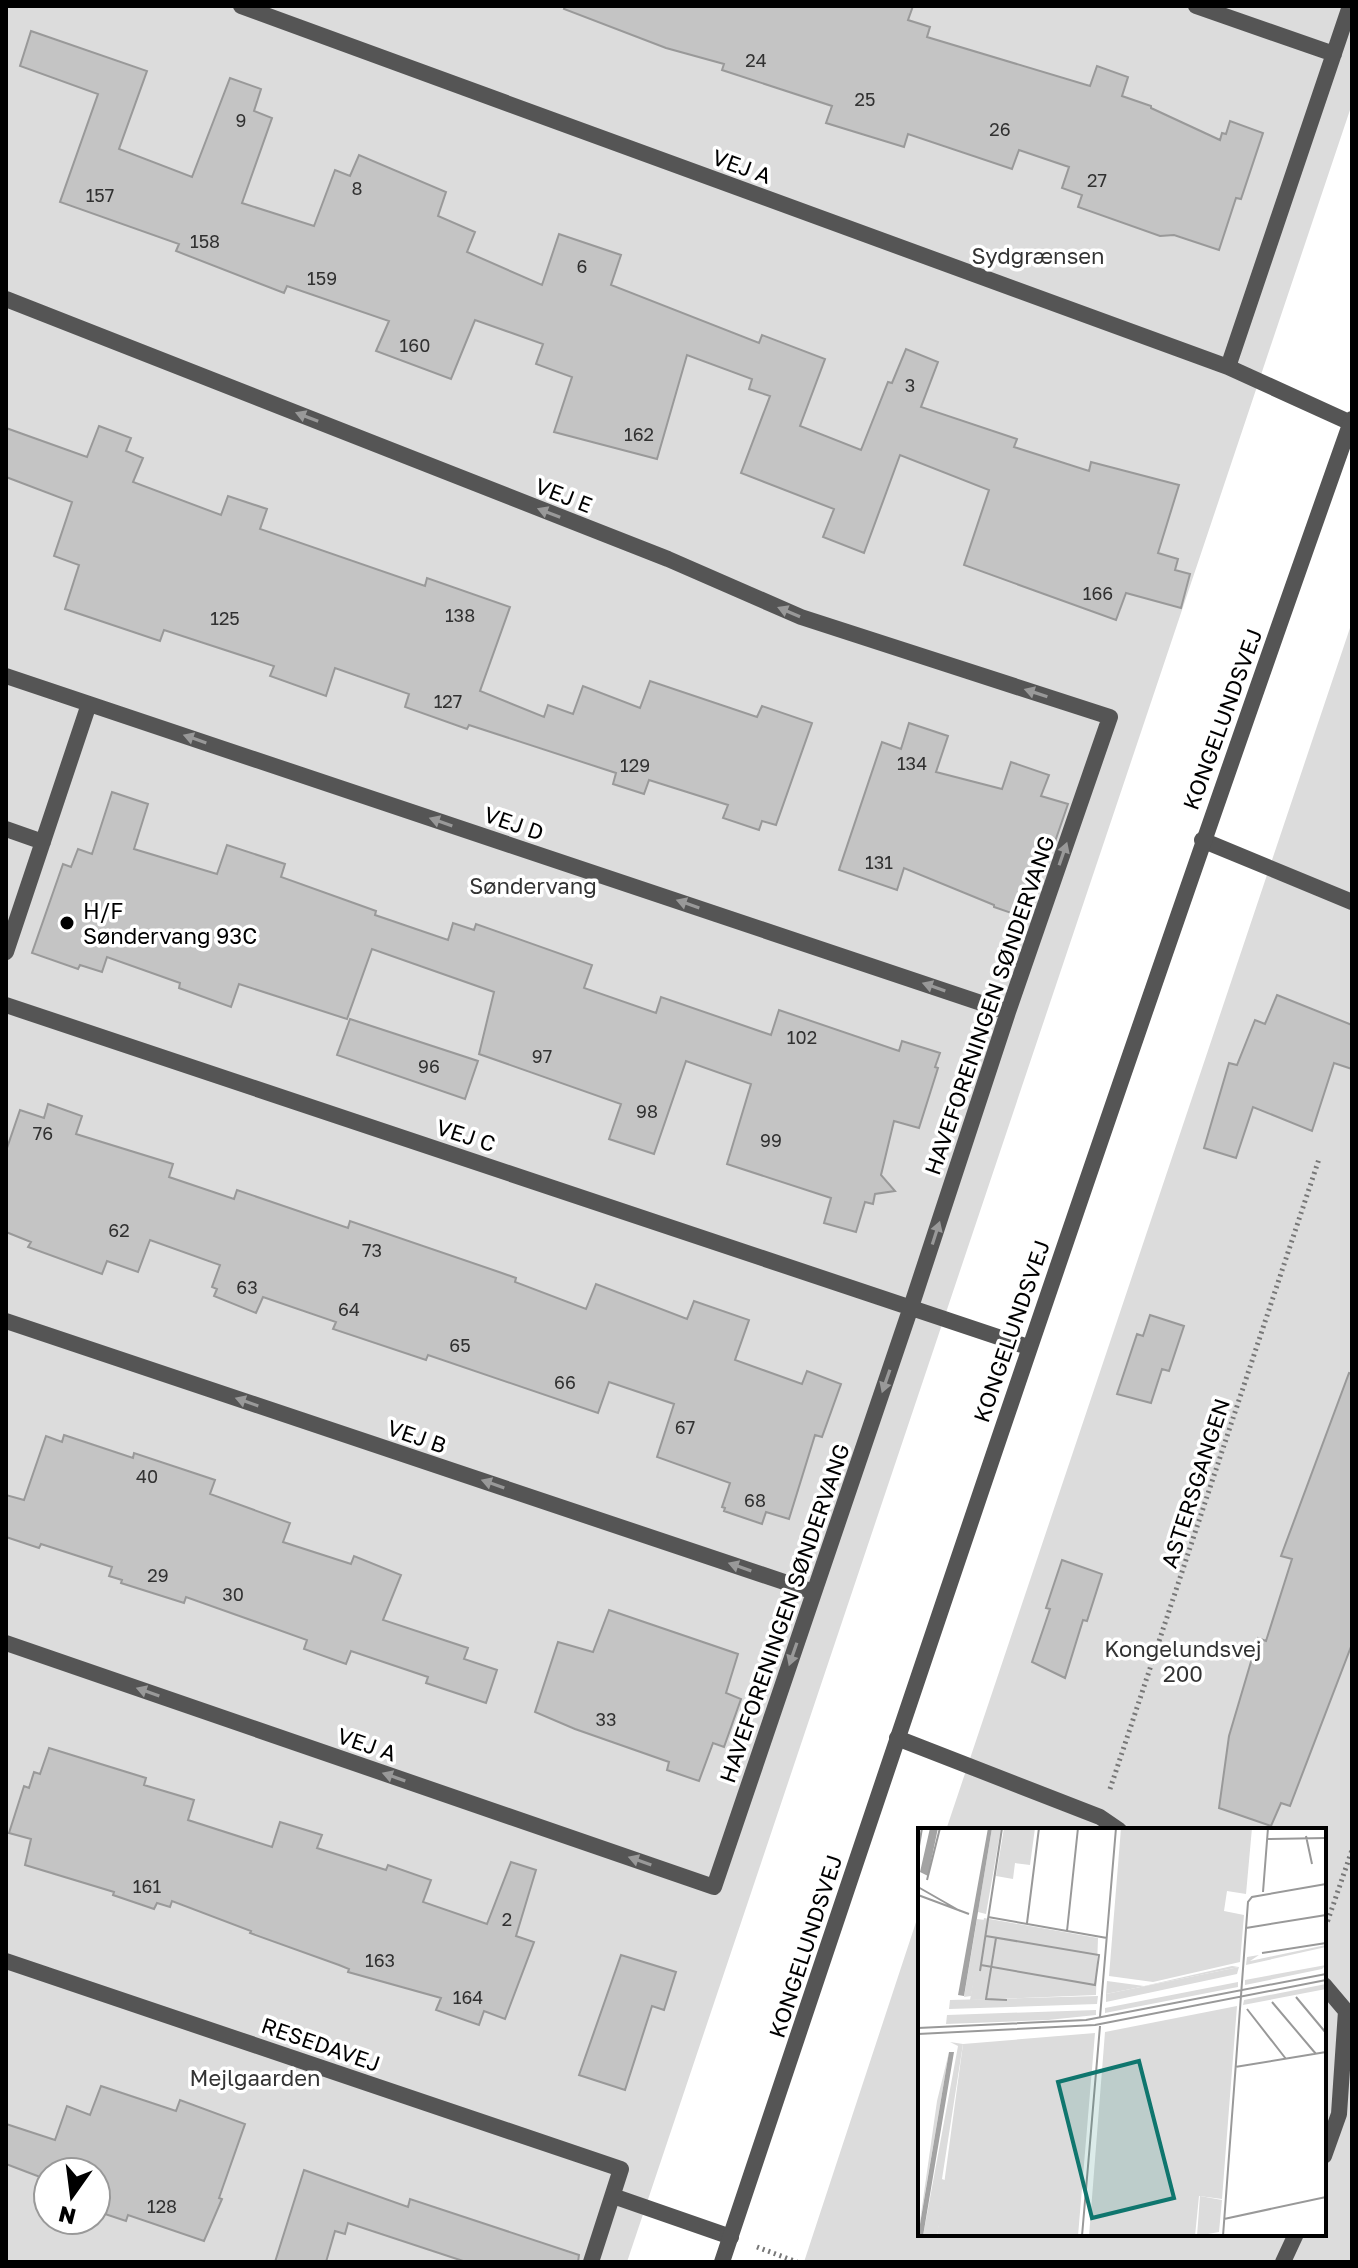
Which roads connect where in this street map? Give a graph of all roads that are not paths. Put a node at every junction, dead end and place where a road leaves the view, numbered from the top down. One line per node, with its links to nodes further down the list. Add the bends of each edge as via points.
1 (241, 6): 6 (street, VEJ A)
2 (1196, 6): 4 (street)
3 (1350, 6): 4 (street)
4 (1334, 54): 6 (street)
5 (6, 299): 10 (street, VEJ E, one-way to 5, via 801,617 668,559)
6 (1228, 367): 7 (street, VEJ A)
7 (1351, 421): 12 (street, KONGELUNDSVEJ)
8 (6, 676): 9 (street, VEJ D)
9 (89, 704): 13 (street); 17 (street, VEJ D, one-way to 9)
10 (1110, 717): 17 (street, HAVEFORENINGEN SØNDERVANG, one-way to 10)
11 (6, 829): 13 (street)
12 (1202, 840): 14 (street); 20 (street, KONGELUNDSVEJ)
13 (43, 842): 15 (street)
14 (1352, 902)
15 (6, 952)
16 (6, 1005): 18 (street, VEJ C)
17 (1008, 1012): 18 (street, HAVEFORENINGEN SØNDERVANG, one-way to 17)
18 (911, 1307): 20 (street); 21 (street, HAVEFORENINGEN SØNDERVANG, one-way to 21)
19 (6, 1321): 21 (street, VEJ B, one-way to 19)
20 (1028, 1347): 23 (street, KONGELUNDSVEJ)
21 (814, 1592): 25 (street, HAVEFORENINGEN SØNDERVANG, one-way to 25)
22 (6, 1643): 25 (street, VEJ A, one-way to 22)
23 (897, 1738): 24 (street, via 1100,1817); 31 (street, KONGELUNDSVEJ)
24 (1116, 1828)
25 (714, 1887)
26 (6, 1961): 29 (street, RESEDAVEJ, via 621,2169)
27 (1326, 1987): 28 (street, via 1346,2011 1339,2114)
28 (1326, 2150)
29 (613, 2196): 31 (street); 32 (street)
30 (1295, 2236): 34 (street)
31 (731, 2237): 33 (street, KONGELUNDSVEJ)
32 (591, 2262)
33 (722, 2262)
34 (1283, 2262)

